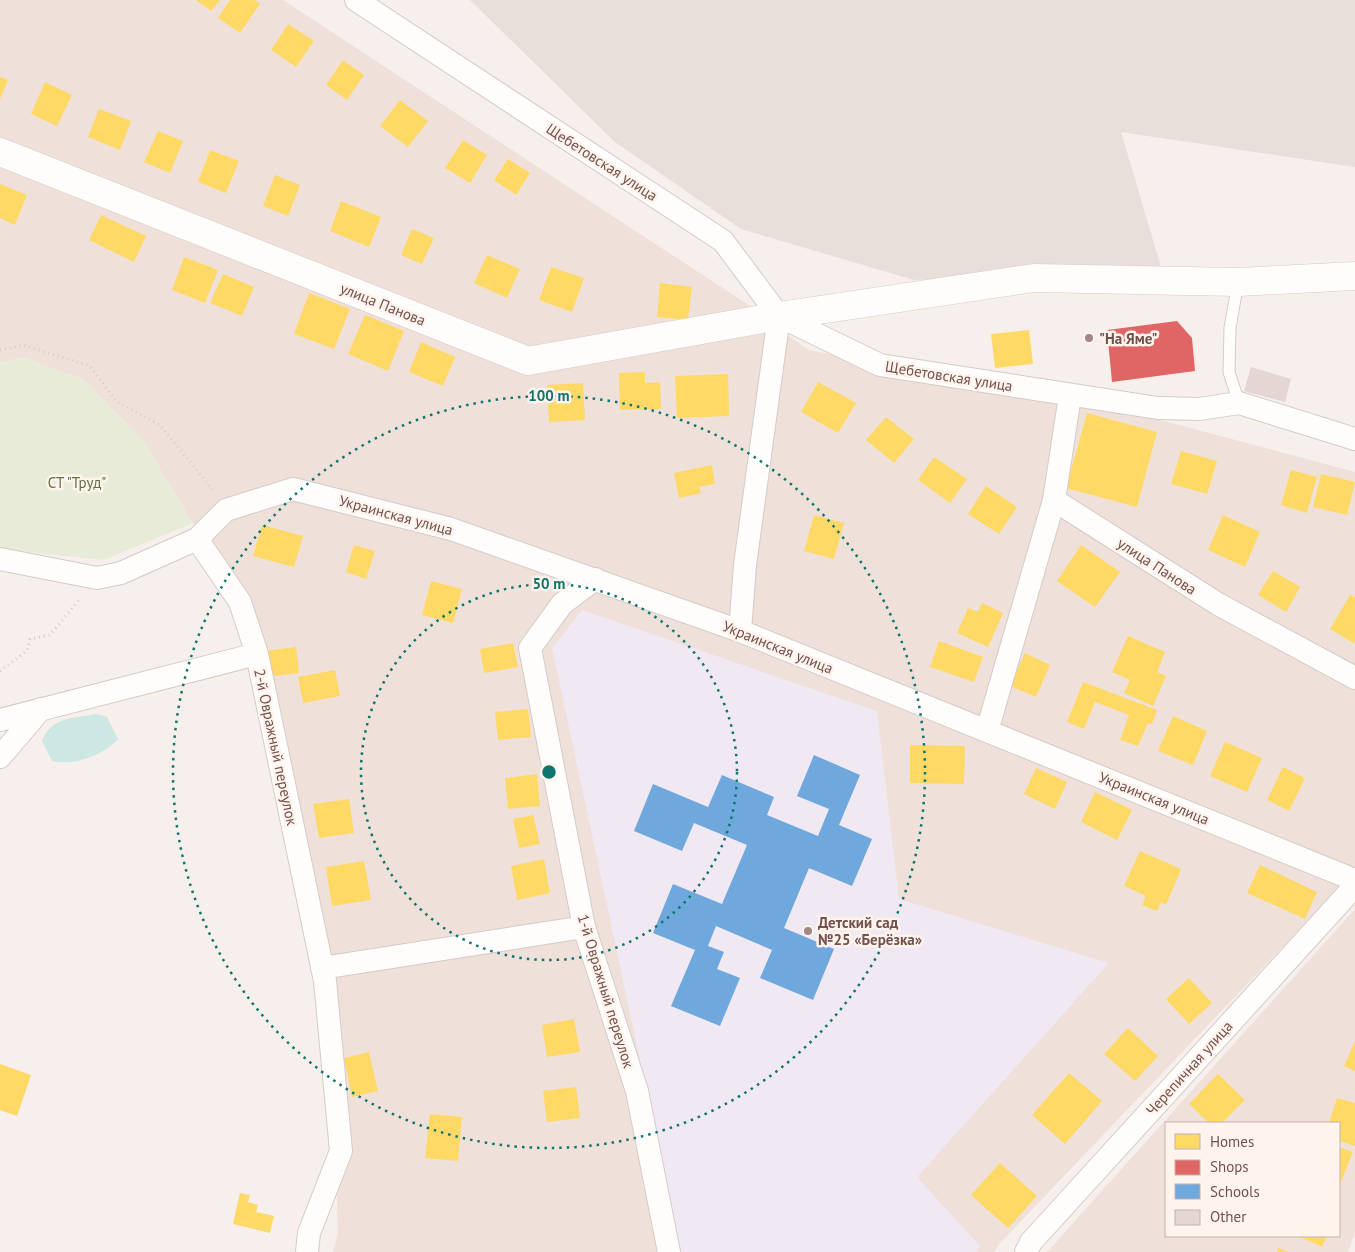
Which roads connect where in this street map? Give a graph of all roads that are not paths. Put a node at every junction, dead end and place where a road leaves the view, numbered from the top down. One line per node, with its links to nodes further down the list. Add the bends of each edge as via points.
1 (356, 0): 5 (street, Щебетовская улица, via 723,241)
2 (0, 152): 5 (street, улица Панова, via 528,361)
3 (1355, 276): 4 (street, улица Панова)
4 (1238, 282): 5 (street, улица Панова, via 1034,278); 7 (lane, via 1230,328 1229,372)
5 (779, 316): 6 (street, Щебетовская улица, via 880,365); 13 (street, via 745,565)
6 (1070, 396): 7 (street, Щебетовская улица, via 1158,408 1199,409); 9 (street)
7 (1239, 403): 8 (street, Щебетовская улица)
8 (1355, 439)
9 (1054, 500): 15 (street, улица Панова, via 1218,604); 18 (street)
10 (198, 539): 11 (street, via 121,573 97,578); 12 (street, Украинская улица, via 226,510 293,488 451,529); 14 (street, 2-й Овражный переулок, via 240,602)
11 (0, 559)
12 (595, 579): 13 (street, Украинская улица); 22 (street, 1-й Овражный переулок, via 562,604 530,648)
13 (740, 631): 18 (street, Украинская улица)
14 (257, 654): 16 (street); 23 (street, 2-й Овражный переулок)
15 (1355, 678)
16 (41, 709): 17 (street); 19 (street)
17 (0, 720)
18 (987, 731): 20 (street, Украинская улица)
19 (0, 757)
20 (1355, 880)
21 (1355, 886): 26 (street, Черепичная улица, via 1031,1242)
22 (584, 927): 23 (street); 25 (street, 1-й Овражный переулок, via 637,1092)
23 (322, 968): 24 (street, 2-й Овражный переулок, via 341,1151 309,1233)
24 (307, 1252)
25 (670, 1252)
26 (1026, 1252)

